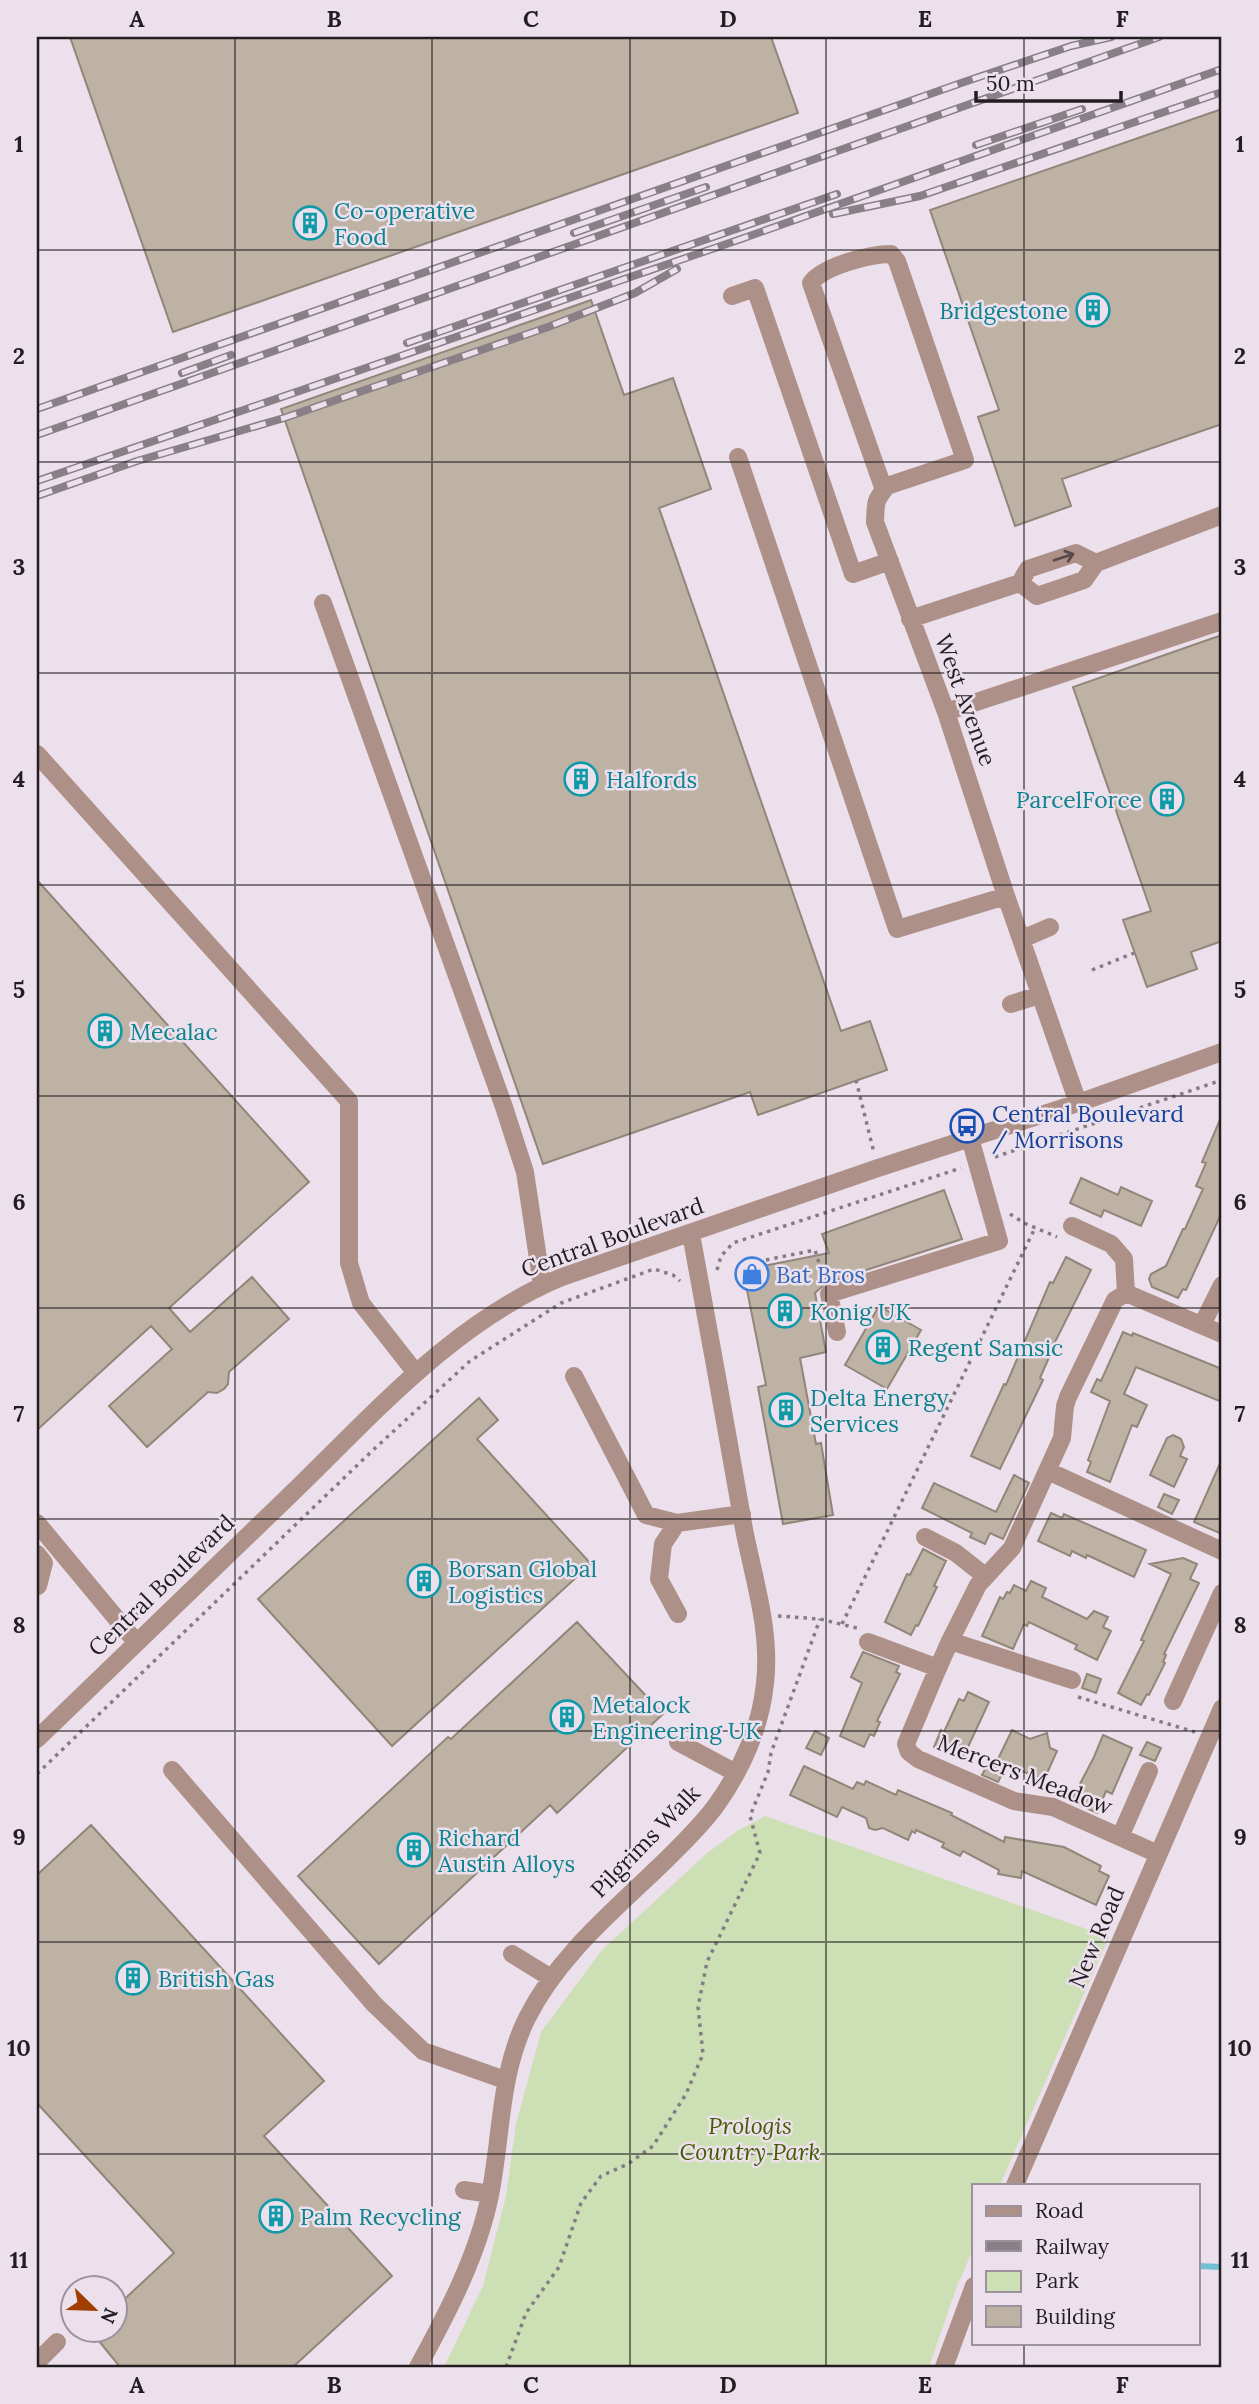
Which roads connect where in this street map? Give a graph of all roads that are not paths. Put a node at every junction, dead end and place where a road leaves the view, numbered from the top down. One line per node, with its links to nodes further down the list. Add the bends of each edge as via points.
1 (732, 296): 5 (street, via 755,288 853,574)
2 (738, 457): 13 (street, via 897,929)
3 (884, 490): 3 (street, via 965,460 897,261 891,254 873,254 817,275 811,283); 5 (street, West Avenue, via 876,499 875,522)
4 (1222, 515): 6 (street)
5 (890, 561): 9 (street, West Avenue)
6 (1096, 563): 7 (street, one-way to 6, via 1028,569 1076,553); 7 (street, via 1084,580 1037,596)
7 (1020, 583): 9 (street)
8 (323, 603): 23 (street, via 526,1172)
9 (911, 619): 11 (street, West Avenue)
10 (1222, 621): 11 (street)
11 (946, 712): 13 (street, West Avenue)
12 (37, 754): 29 (street, via 349,1101 349,1262 361,1303)
13 (1006, 896): 15 (street, West Avenue)
14 (1050, 928): 15 (street)
15 (1022, 939): 16 (street, West Avenue)
16 (1040, 995): 17 (street); 19 (street, West Avenue)
17 (1011, 1004)
18 (1222, 1052): 19 (street, Central Boulevard)
19 (1078, 1103): 20 (street, Central Boulevard)
20 (970, 1138): 21 (street, Central Boulevard); 27 (street, via 999,1241 829,1294)
21 (691, 1234): 23 (street, Central Boulevard); 32 (street, Pilgrims Walk)
22 (1070, 1234): 25 (street, via 1111,1244 1124,1259)
23 (542, 1285): 29 (street, Central Boulevard, via 489,1315)
24 (1222, 1285): 26 (street)
25 (1126, 1293): 26 (street); 31 (street, Mercers Meadow, via 1115,1300 1068,1397 1062,1438)
26 (1202, 1325): 28 (street)
27 (837, 1332)
28 (1222, 1334)
29 (416, 1373): 43 (street, Central Boulevard)
30 (574, 1376): 34 (street, via 646,1515)
31 (1048, 1471): 36 (street); 38 (street, Mercers Meadow, via 1012,1548)
32 (742, 1514): 34 (street); 53 (street, Pilgrims Walk, via 765,1630 765,1684 755,1728)
33 (37, 1523): 43 (street)
34 (677, 1523): 41 (street, via 663,1544 659,1579)
35 (925, 1537): 38 (street)
36 (1222, 1551)
37 (37, 1554): 39 (street, via 44,1563)
38 (985, 1576): 42 (street, Mercers Meadow)
39 (38, 1586)
40 (1222, 1593): 47 (street)
41 (678, 1614)
42 (950, 1641): 45 (street, Mercers Meadow, bridge); 46 (street)
43 (136, 1642): 49 (street, Central Boulevard)
44 (868, 1642): 45 (street)
45 (938, 1668): 54 (street, Mercers Meadow, via 908,1735 909,1752 1014,1801 1054,1807)
46 (1072, 1680)
47 (1173, 1701)
48 (1222, 1708): 55 (street, New Road)
49 (39, 1733)
50 (678, 1742): 53 (street)
51 (172, 1770): 58 (street, via 374,2004 423,2051)
52 (1149, 1772): 54 (street)
53 (736, 1773): 57 (street, Pilgrims Walk, via 691,1835 599,1923)
54 (1120, 1837): 55 (street, Mercers Meadow)
55 (1158, 1854): 59 (street, New Road)
56 (512, 1954): 57 (street)
57 (551, 1978): 58 (street, Pilgrims Walk, via 527,2019)
58 (505, 2080): 61 (street, Pilgrims Walk)
59 (1015, 2184)
60 (464, 2190): 61 (street)
61 (490, 2194): 65 (street, Pilgrims Walk, via 480,2234)
62 (972, 2291): 66 (street)
63 (57, 2342): 64 (street)
64 (37, 2362)
65 (418, 2367)
66 (944, 2367)

